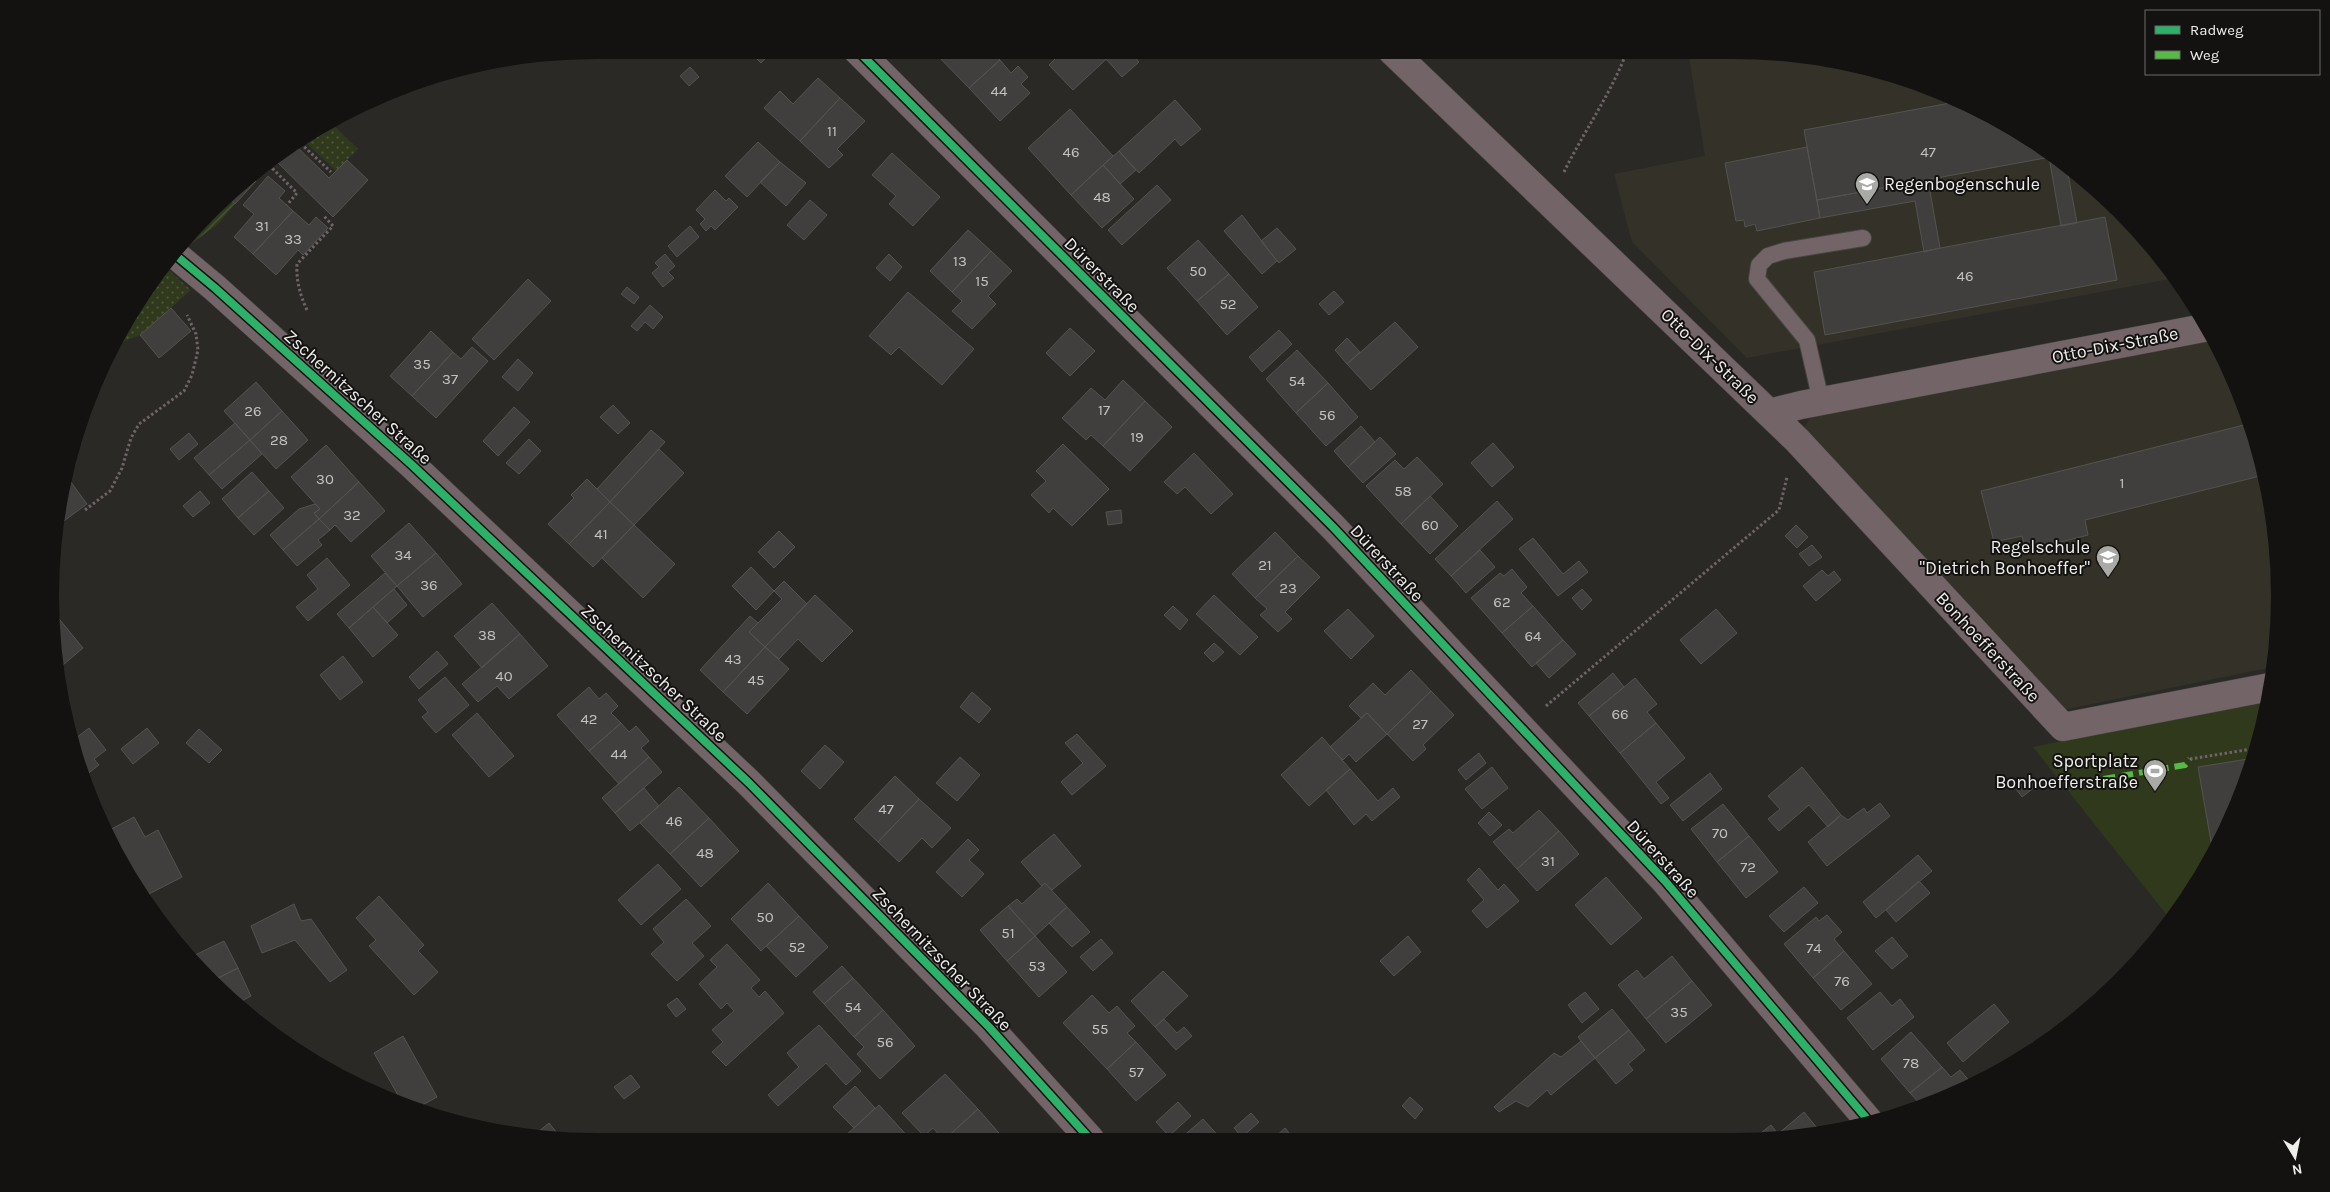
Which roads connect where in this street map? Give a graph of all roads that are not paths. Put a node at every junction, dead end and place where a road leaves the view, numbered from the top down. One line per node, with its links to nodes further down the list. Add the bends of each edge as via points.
1 (866, 59): 9 (street, Dürerstraße, via 1333,527 1665,882)
2 (1400, 59): 7 (street, Otto-Dix-Straße)
3 (1863, 238): 6 (lane, via 1784,251 1768,256 1759,265 1757,279 1807,340)
4 (179, 258): 10 (street, Zschernitzscher Straße, via 412,465 749,783 989,1027)
5 (2200, 329): 6 (street, Otto-Dix-Straße)
6 (1821, 401): 7 (street, Otto-Dix-Straße)
7 (1769, 413): 8 (street, Bonhoefferstraße, via 2063,728)
8 (2263, 688)
9 (1865, 1117)
10 (1085, 1133)

